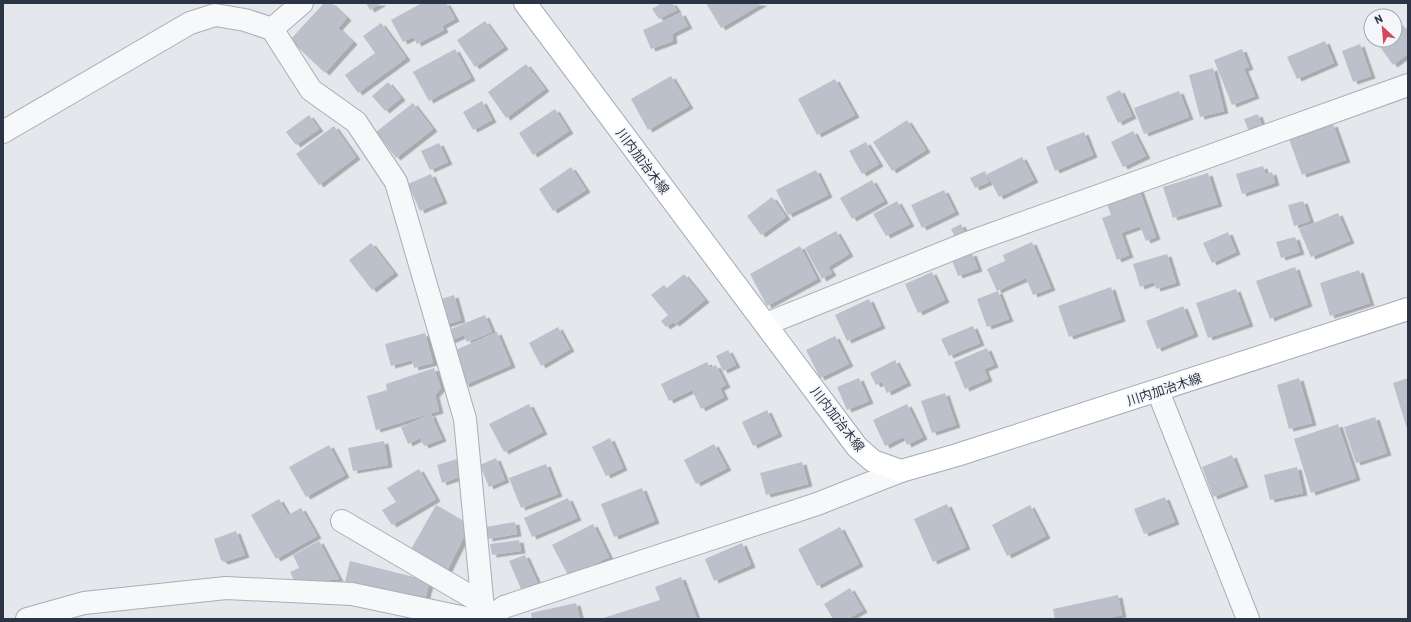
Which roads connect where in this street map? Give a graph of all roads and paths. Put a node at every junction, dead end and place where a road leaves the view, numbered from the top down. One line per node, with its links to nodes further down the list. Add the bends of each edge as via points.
1 (302, 3): 3 (street)
2 (525, 3): 7 (main road, 川内加治木線)
3 (272, 29): 5 (street, via 245,20 215,15 190,23); 11 (street, via 311,90 356,122 396,182 464,419)
4 (1408, 85): 7 (street, via 970,242)
5 (3, 132)
6 (1408, 309): 8 (main road, 川内加治木線)
7 (766, 324): 9 (main road, 川内加治木線, via 858,448 873,461)
8 (1158, 391): 9 (main road, 川内加治木線); 13 (street)
9 (901, 471): 11 (street, via 817,504)
10 (342, 521): 11 (street)
11 (481, 615): 12 (street, via 352,594 226,588 84,603)
12 (27, 619)
13 (1248, 619)

